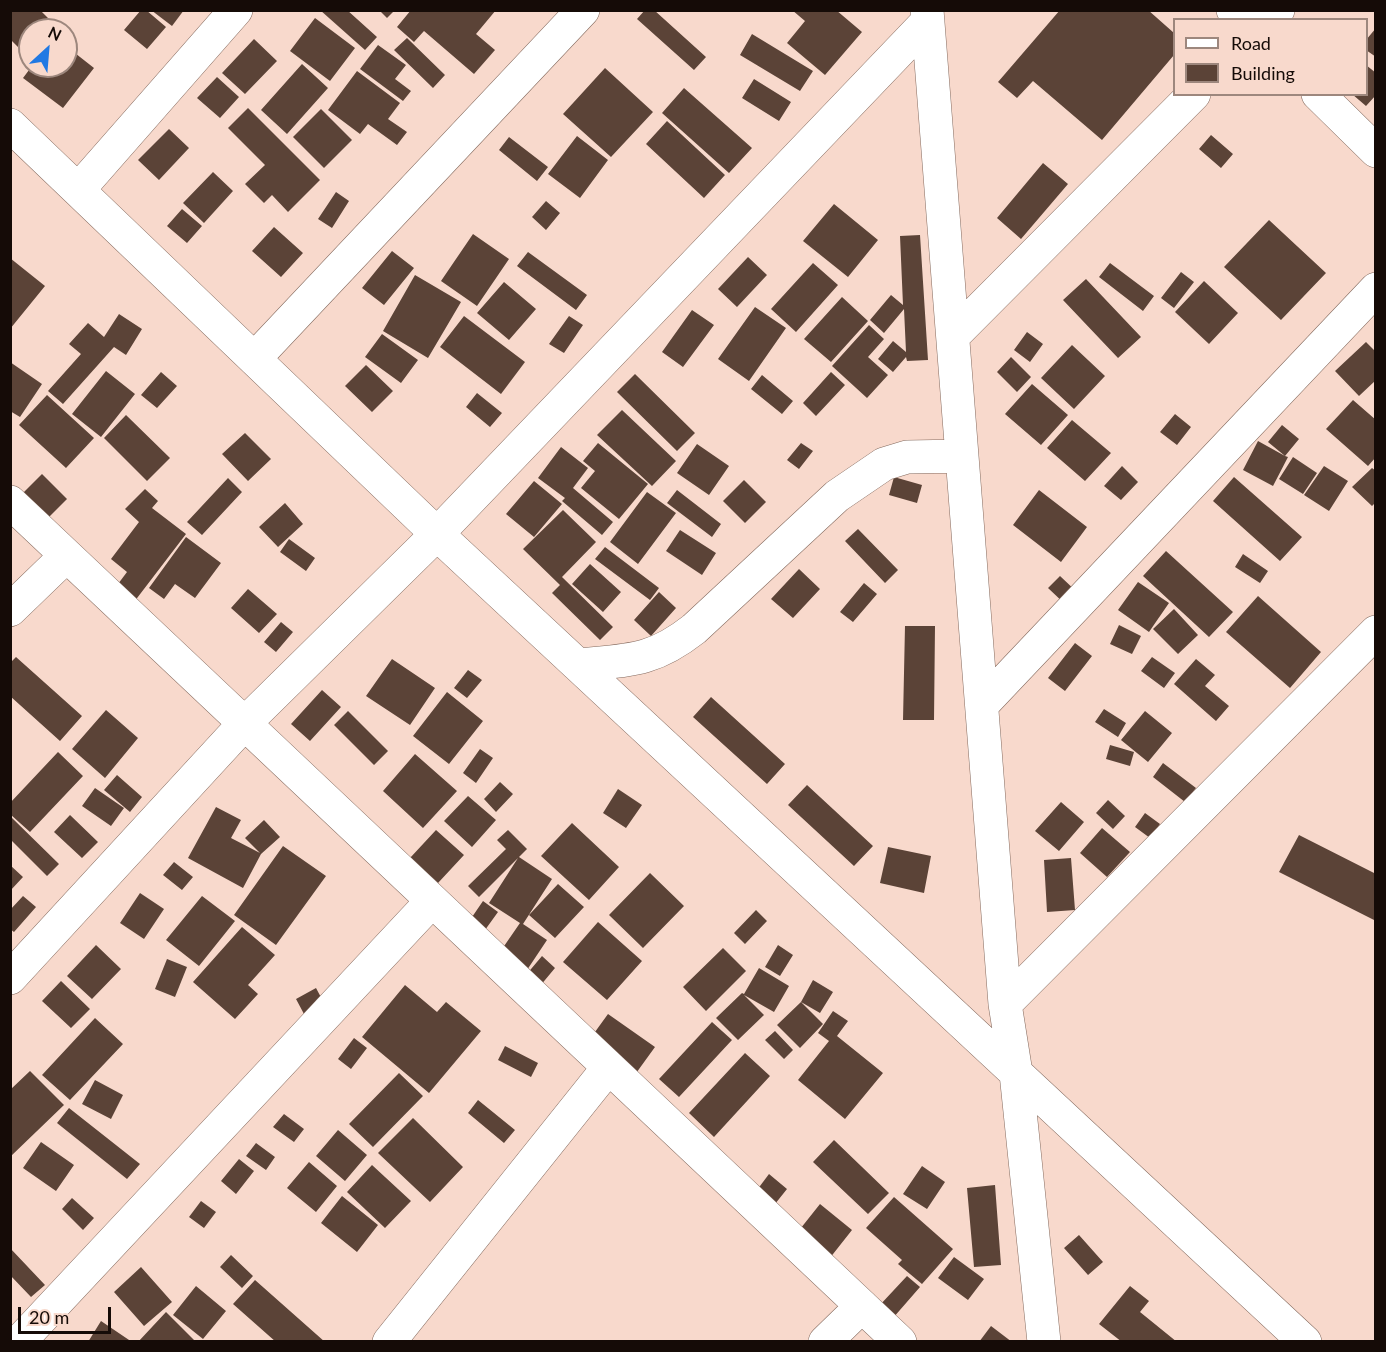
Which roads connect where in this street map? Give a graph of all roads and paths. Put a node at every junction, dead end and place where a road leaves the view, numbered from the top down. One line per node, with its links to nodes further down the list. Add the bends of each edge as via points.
1 (236, 10): 8 (street)
2 (583, 10): 11 (street)
3 (927, 16): 10 (street); 14 (street)
4 (1192, 96): 10 (street)
5 (1320, 96): 7 (street)
6 (10, 125): 8 (street)
7 (1376, 151)
8 (79, 189): 11 (street)
9 (1376, 289): 19 (street)
10 (953, 336): 12 (street)
11 (255, 358): 14 (street)
12 (962, 456): 18 (street, via 907,457 884,464 837,496 670,649 638,660); 19 (street)
13 (10, 502): 15 (street)
14 (437, 534): 18 (street); 20 (street)
15 (66, 556): 16 (street); 20 (street)
16 (10, 610)
17 (1376, 632): 23 (street)
18 (578, 665): 25 (street)
19 (981, 705): 23 (street)
20 (244, 724): 21 (street); 22 (street)
21 (432, 902): 24 (street); 27 (street)
22 (10, 978)
23 (1005, 1004): 25 (street)
24 (608, 1068): 26 (street); 28 (street)
25 (1016, 1073): 31 (street); 32 (street)
26 (862, 1306): 29 (street); 30 (street)
27 (19, 1341)
28 (389, 1341)
29 (825, 1341)
30 (900, 1341)
31 (1044, 1341)
32 (1305, 1341)

